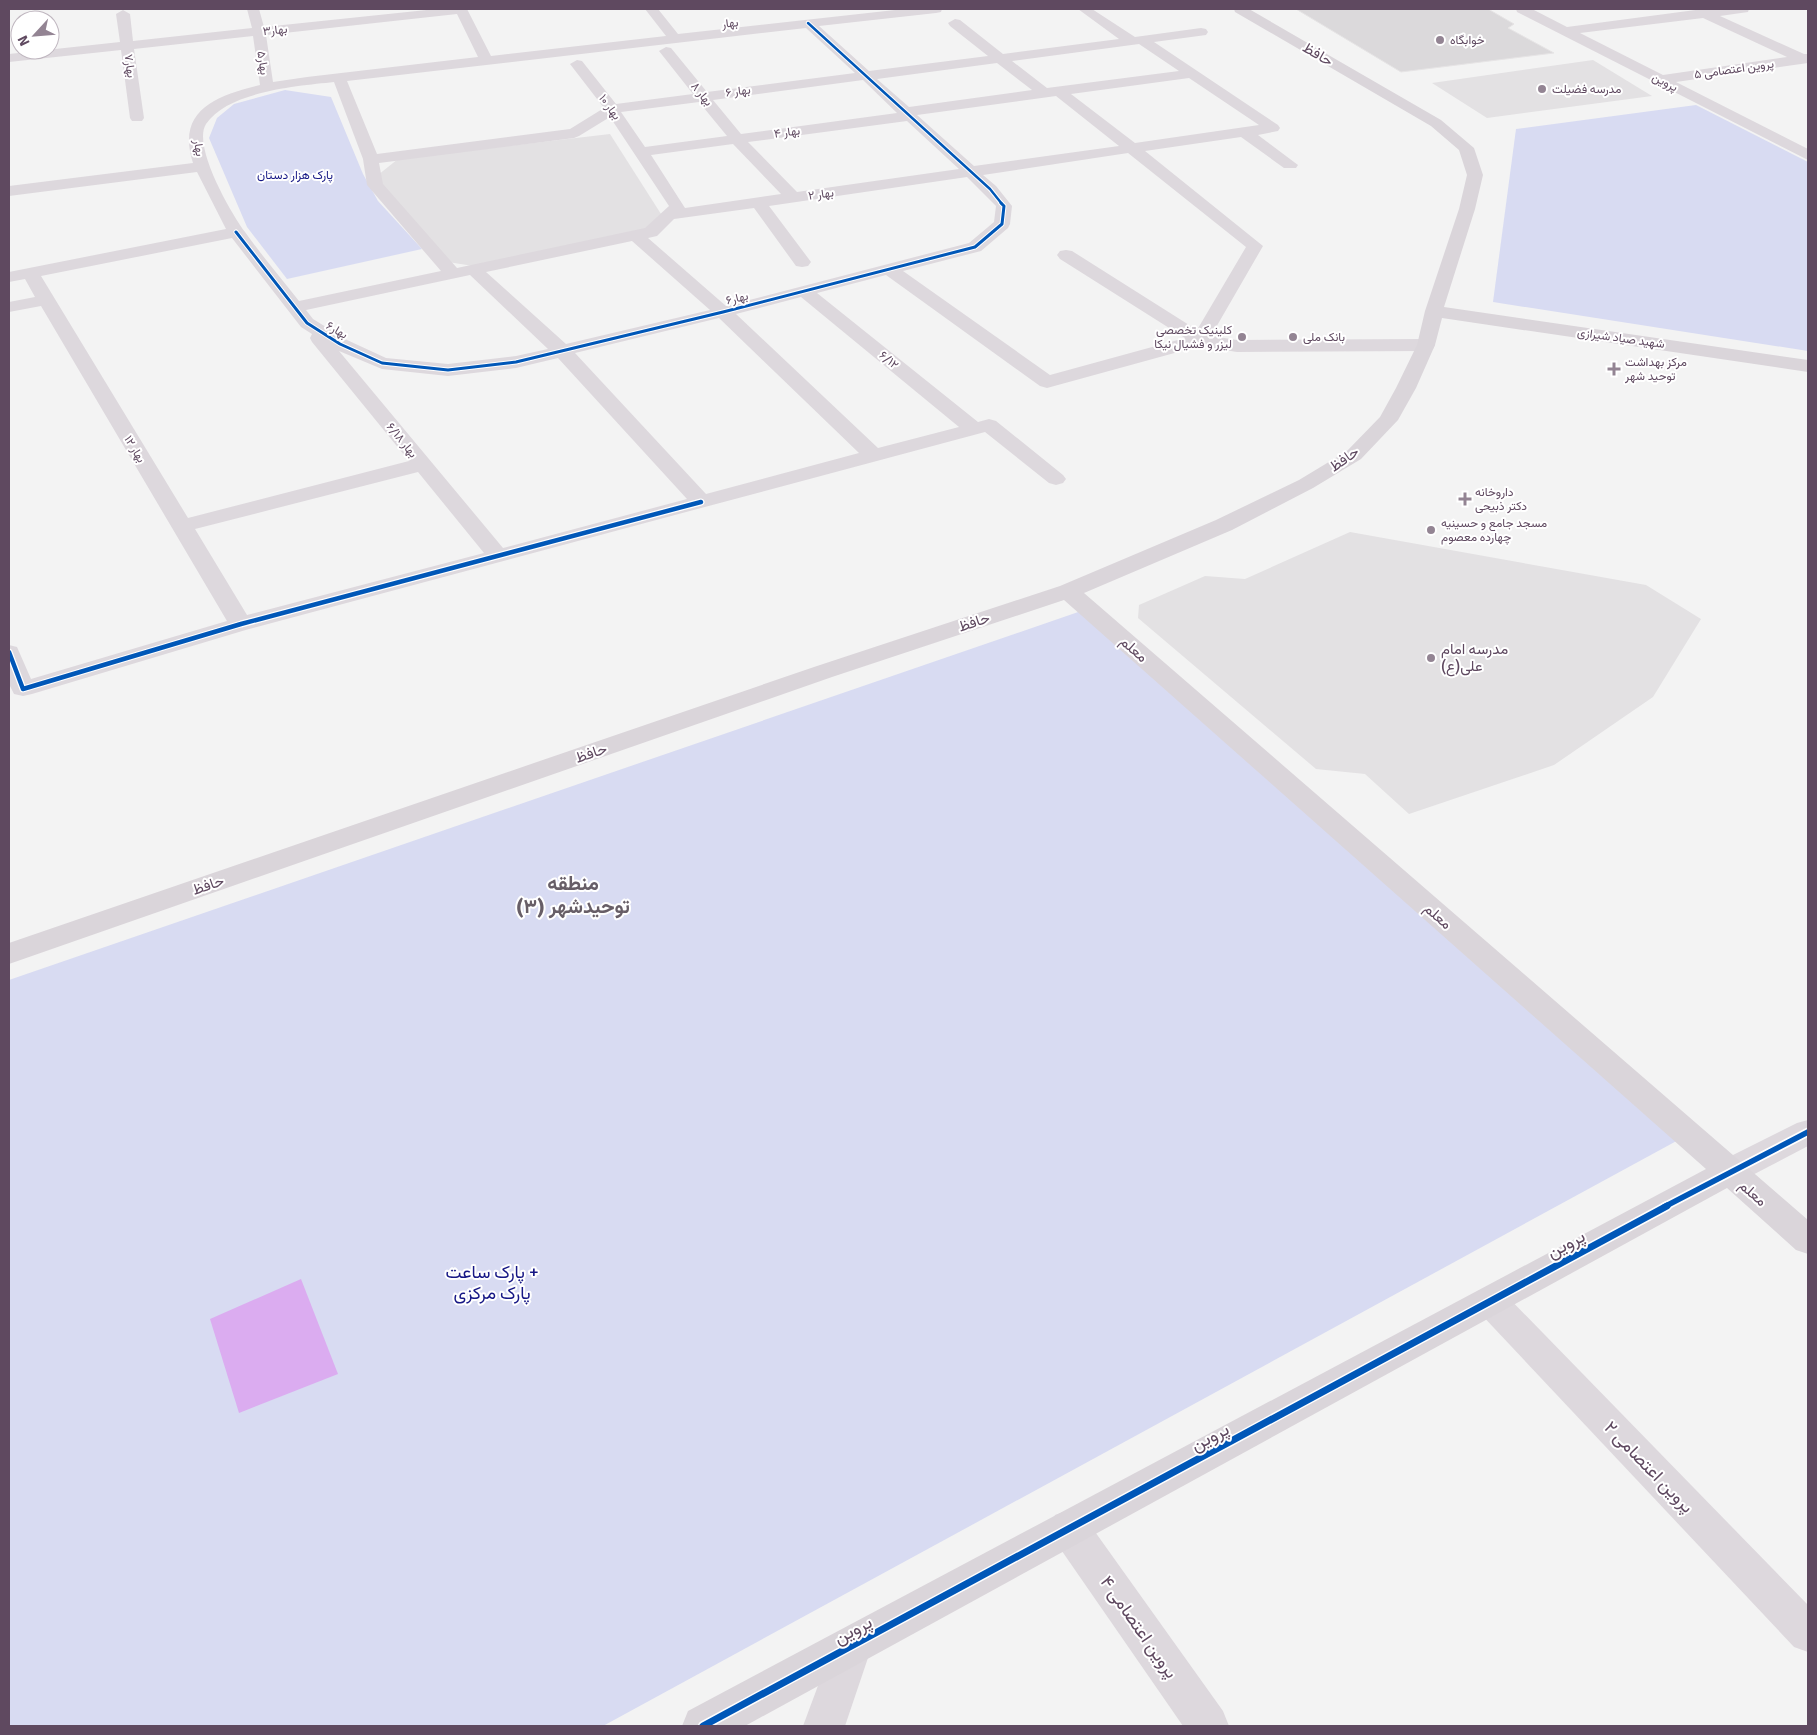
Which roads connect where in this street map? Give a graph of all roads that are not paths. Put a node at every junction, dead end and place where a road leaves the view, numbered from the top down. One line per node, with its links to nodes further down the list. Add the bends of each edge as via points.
1 (253, 9): 12 (street, بهار۵)
2 (651, 9): 15 (street)
3 (936, 9): 11 (street, بهار)
4 (1084, 9): 16 (street)
5 (1240, 9): 59 (main road, حافظ, via 1436,123 1466,148 1475,175)
6 (1522, 9): 14 (street, پروین)
7 (1743, 9): 8 (street)
8 (1698, 11): 14 (street); 21 (street)
9 (123, 14): 17 (street, بهار۷)
10 (955, 23): 20 (street)
11 (808, 24): 15 (street, بهار); 25 (street, بهار۶)
12 (259, 31): 17 (street, بهار۳); 22 (street, بهار۳, via 461,10); 28 (street, بهار۵)
13 (1201, 32): 16 (street, بهار ۶)
14 (1566, 32): 27 (street, پروین)
15 (675, 39): 22 (street, بهار)
16 (1137, 40): 20 (street, بهار ۶); 24 (street)
17 (127, 45): 19 (street, بهار۳); 33 (street, بهار۷)
18 (666, 51): 30 (street, بهار ۸)
19 (9, 58)
20 (999, 58): 25 (street, بهار ۶); 29 (street)
21 (1806, 60): 27 (street, پروین اعتصامی ۵)
22 (487, 61): 26 (street, بهار)
23 (577, 64): 31 (street, بهار ۱۰)
24 (1192, 74): 29 (street, بهار ۴); 34 (street, بهار ۲, via 1272,128)
25 (864, 75): 30 (street, بهار ۶); 32 (street, بهار۶)
26 (339, 78): 28 (street, بهار); 39 (street)
27 (1660, 80): 38 (street, پروین)
28 (267, 88): 41 (street, بهار, via 233,98 212,110 198,124 196,140)
29 (1051, 92): 32 (street, بهار ۴); 36 (street)
30 (704, 96): 31 (street, بهار ۶); 35 (street, بهار ۸)
31 (612, 108): 37 (street, بهار ۱۰); 39 (street, via 574,133)
32 (907, 114): 35 (street, بهار ۴); 42 (street, بهار۶)
33 (137, 118)
34 (1244, 132): 36 (street, بهار ۲); 40 (street)
35 (737, 139): 37 (street, بهار ۴); 44 (street, بهار ۸)
36 (1132, 149): 42 (street, بهار ۲); 62 (street, via 1255,246)
37 (640, 152): 46 (street, بهار ۱۰, via 678,208)
38 (1808, 155)
39 (371, 159): 54 (street, via 375,185)
40 (1290, 165)
41 (202, 167): 43 (street); 47 (street, بهار)
42 (971, 172): 44 (street, بهار ۲); 52 (street, بهار۶, via 1004,206 1002,224 975,247)
43 (9, 191)
44 (794, 198): 45 (street, بهار ۲)
45 (759, 203): 46 (street, بهار ۲); 50 (street)
46 (671, 215): 48 (street, via 651,232)
47 (236, 232): 53 (street); 61 (street, بهار۶)
48 (635, 235): 51 (street); 60 (street)
49 (1066, 255): 62 (street)
50 (802, 262)
51 (473, 270): 54 (street); 64 (street)
52 (889, 270): 56 (street, بهار۶); 62 (street, via 1047,382)
53 (30, 273): 55 (street); 57 (street, بهار ۱۲)
54 (453, 274): 61 (street)
55 (9, 278)
56 (804, 291): 60 (street, بهار۶); 66 (street, ۶/۱۲)
57 (46, 300): 58 (street); 71 (street, بهار ۱۲)
58 (9, 307)
59 (1434, 311): 63 (main road, حافظ); 65 (main road, شهید صیاد شیرازی)
60 (723, 312): 64 (street, بهار۶); 67 (street)
61 (301, 315): 64 (street, بهار۶, via 340,344 382,363 448,370 516,362); 68 (street, بهار ۶/۱۸)
62 (1200, 340): 63 (street, via 1237,346)
63 (1426, 344): 73 (main road, حافظ, via 1388,420 1354,455 1306,484 1224,525)
64 (562, 351): 70 (street)
65 (1808, 366)
66 (974, 428): 67 (street); 69 (street, via 989,425)
67 (874, 456): 70 (street)
68 (423, 464): 71 (street); 72 (street, بهار ۶/۱۸)
69 (1056, 479)
70 (701, 502): 72 (street)
71 (182, 526): 74 (street, بهار ۱۲)
72 (498, 556): 74 (street)
73 (1068, 591): 76 (main road, حافظ, via 823,672); 78 (main road, معلم)
74 (241, 624): 75 (street, via 23,689)
75 (9, 652)
76 (9, 954)
77 (1808, 1132): 78 (street)
78 (1729, 1172): 79 (main road, معلم); 80 (main road, پروین)
79 (1808, 1240)
80 (1490, 1301): 81 (main road, پروین); 82 (street, پروین اعتصامی ۲)
81 (1069, 1528): 83 (main road, پروین); 86 (street, پروین اعتصامی ۴)
82 (1808, 1632)
83 (852, 1646): 84 (main road, پروین); 85 (street)
84 (704, 1726)
85 (824, 1726)
86 (1208, 1726)

